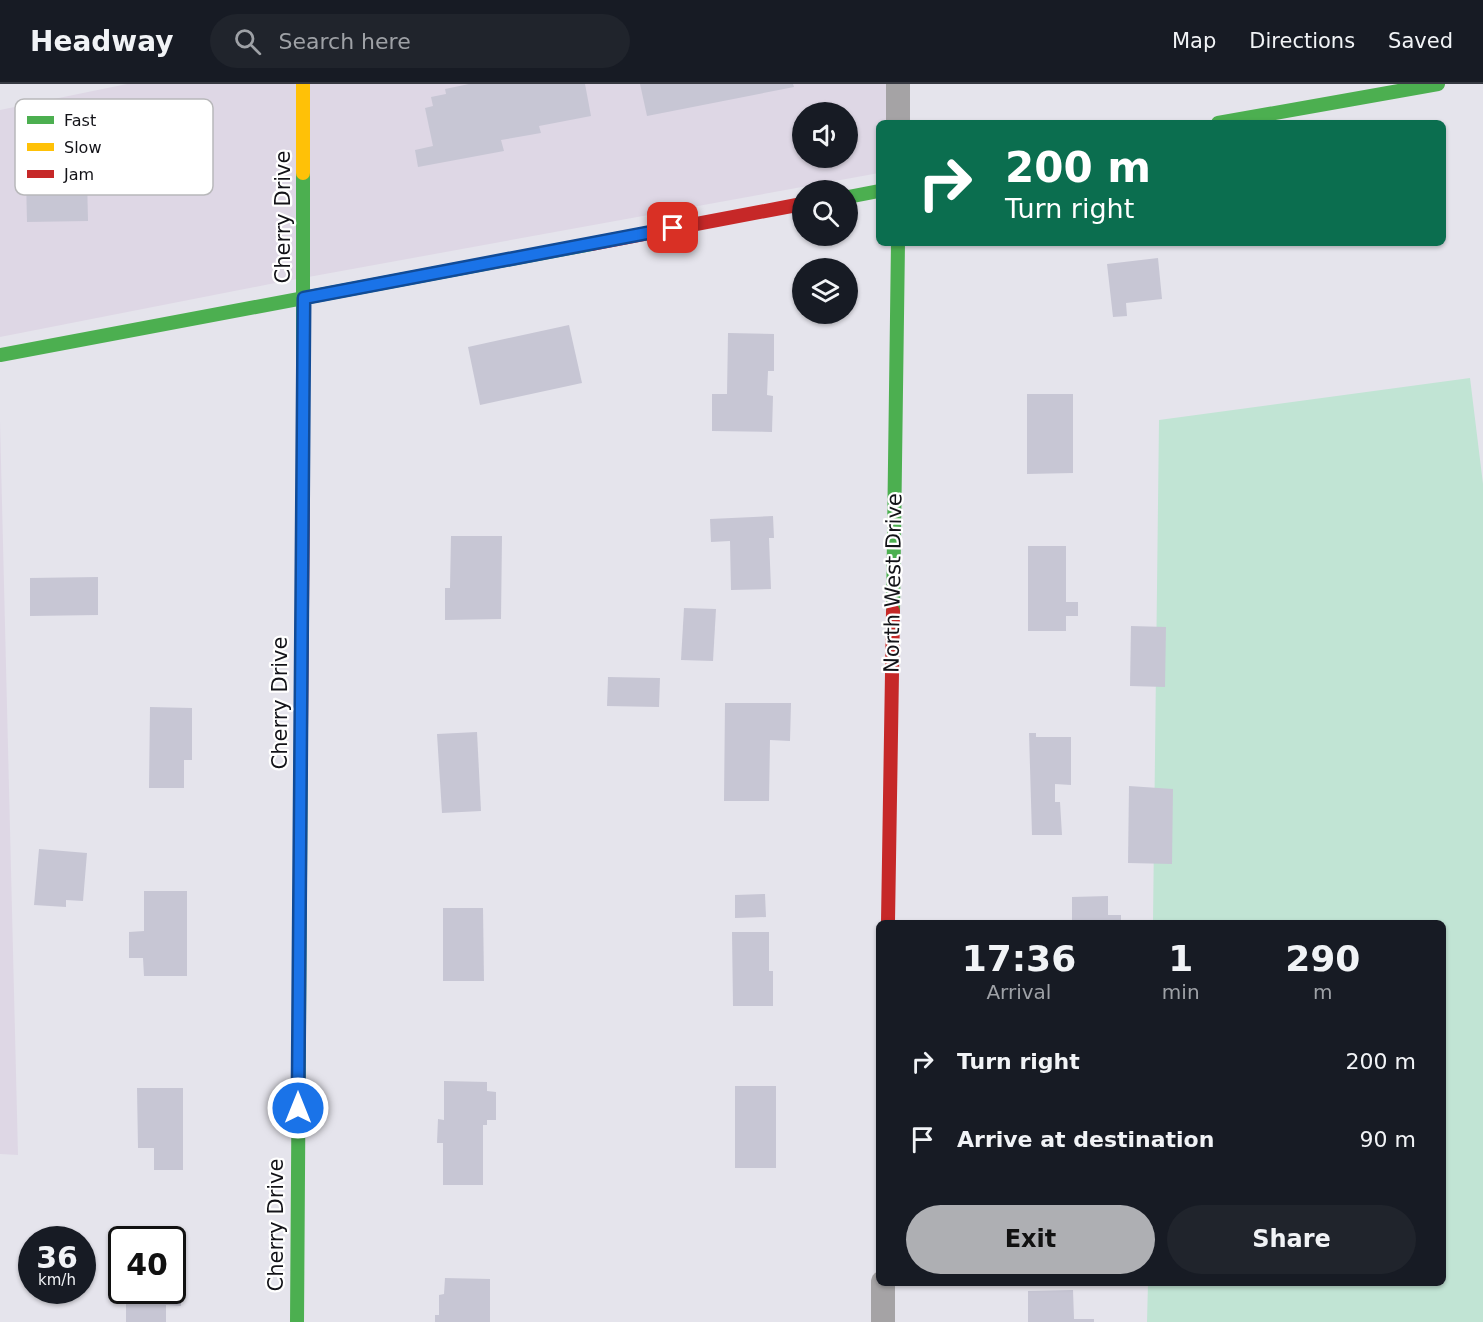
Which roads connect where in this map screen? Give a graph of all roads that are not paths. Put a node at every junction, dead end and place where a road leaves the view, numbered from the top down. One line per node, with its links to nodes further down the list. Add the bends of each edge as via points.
1 (303, 84): 10 (street, Cherry Drive)
2 (898, 84): 4 (street)
3 (1438, 84): 5 (street)
4 (898, 120)
5 (1235, 120)
6 (876, 191): 7 (street)
7 (858, 194)
8 (792, 206): 10 (street)
9 (898, 246): 12 (street, North West Drive)
10 (304, 298): 11 (street); 14 (street, Cherry Drive)
11 (0, 355)
12 (888, 920)
13 (884, 1286): 15 (street)
14 (297, 1322)
15 (883, 1322)

